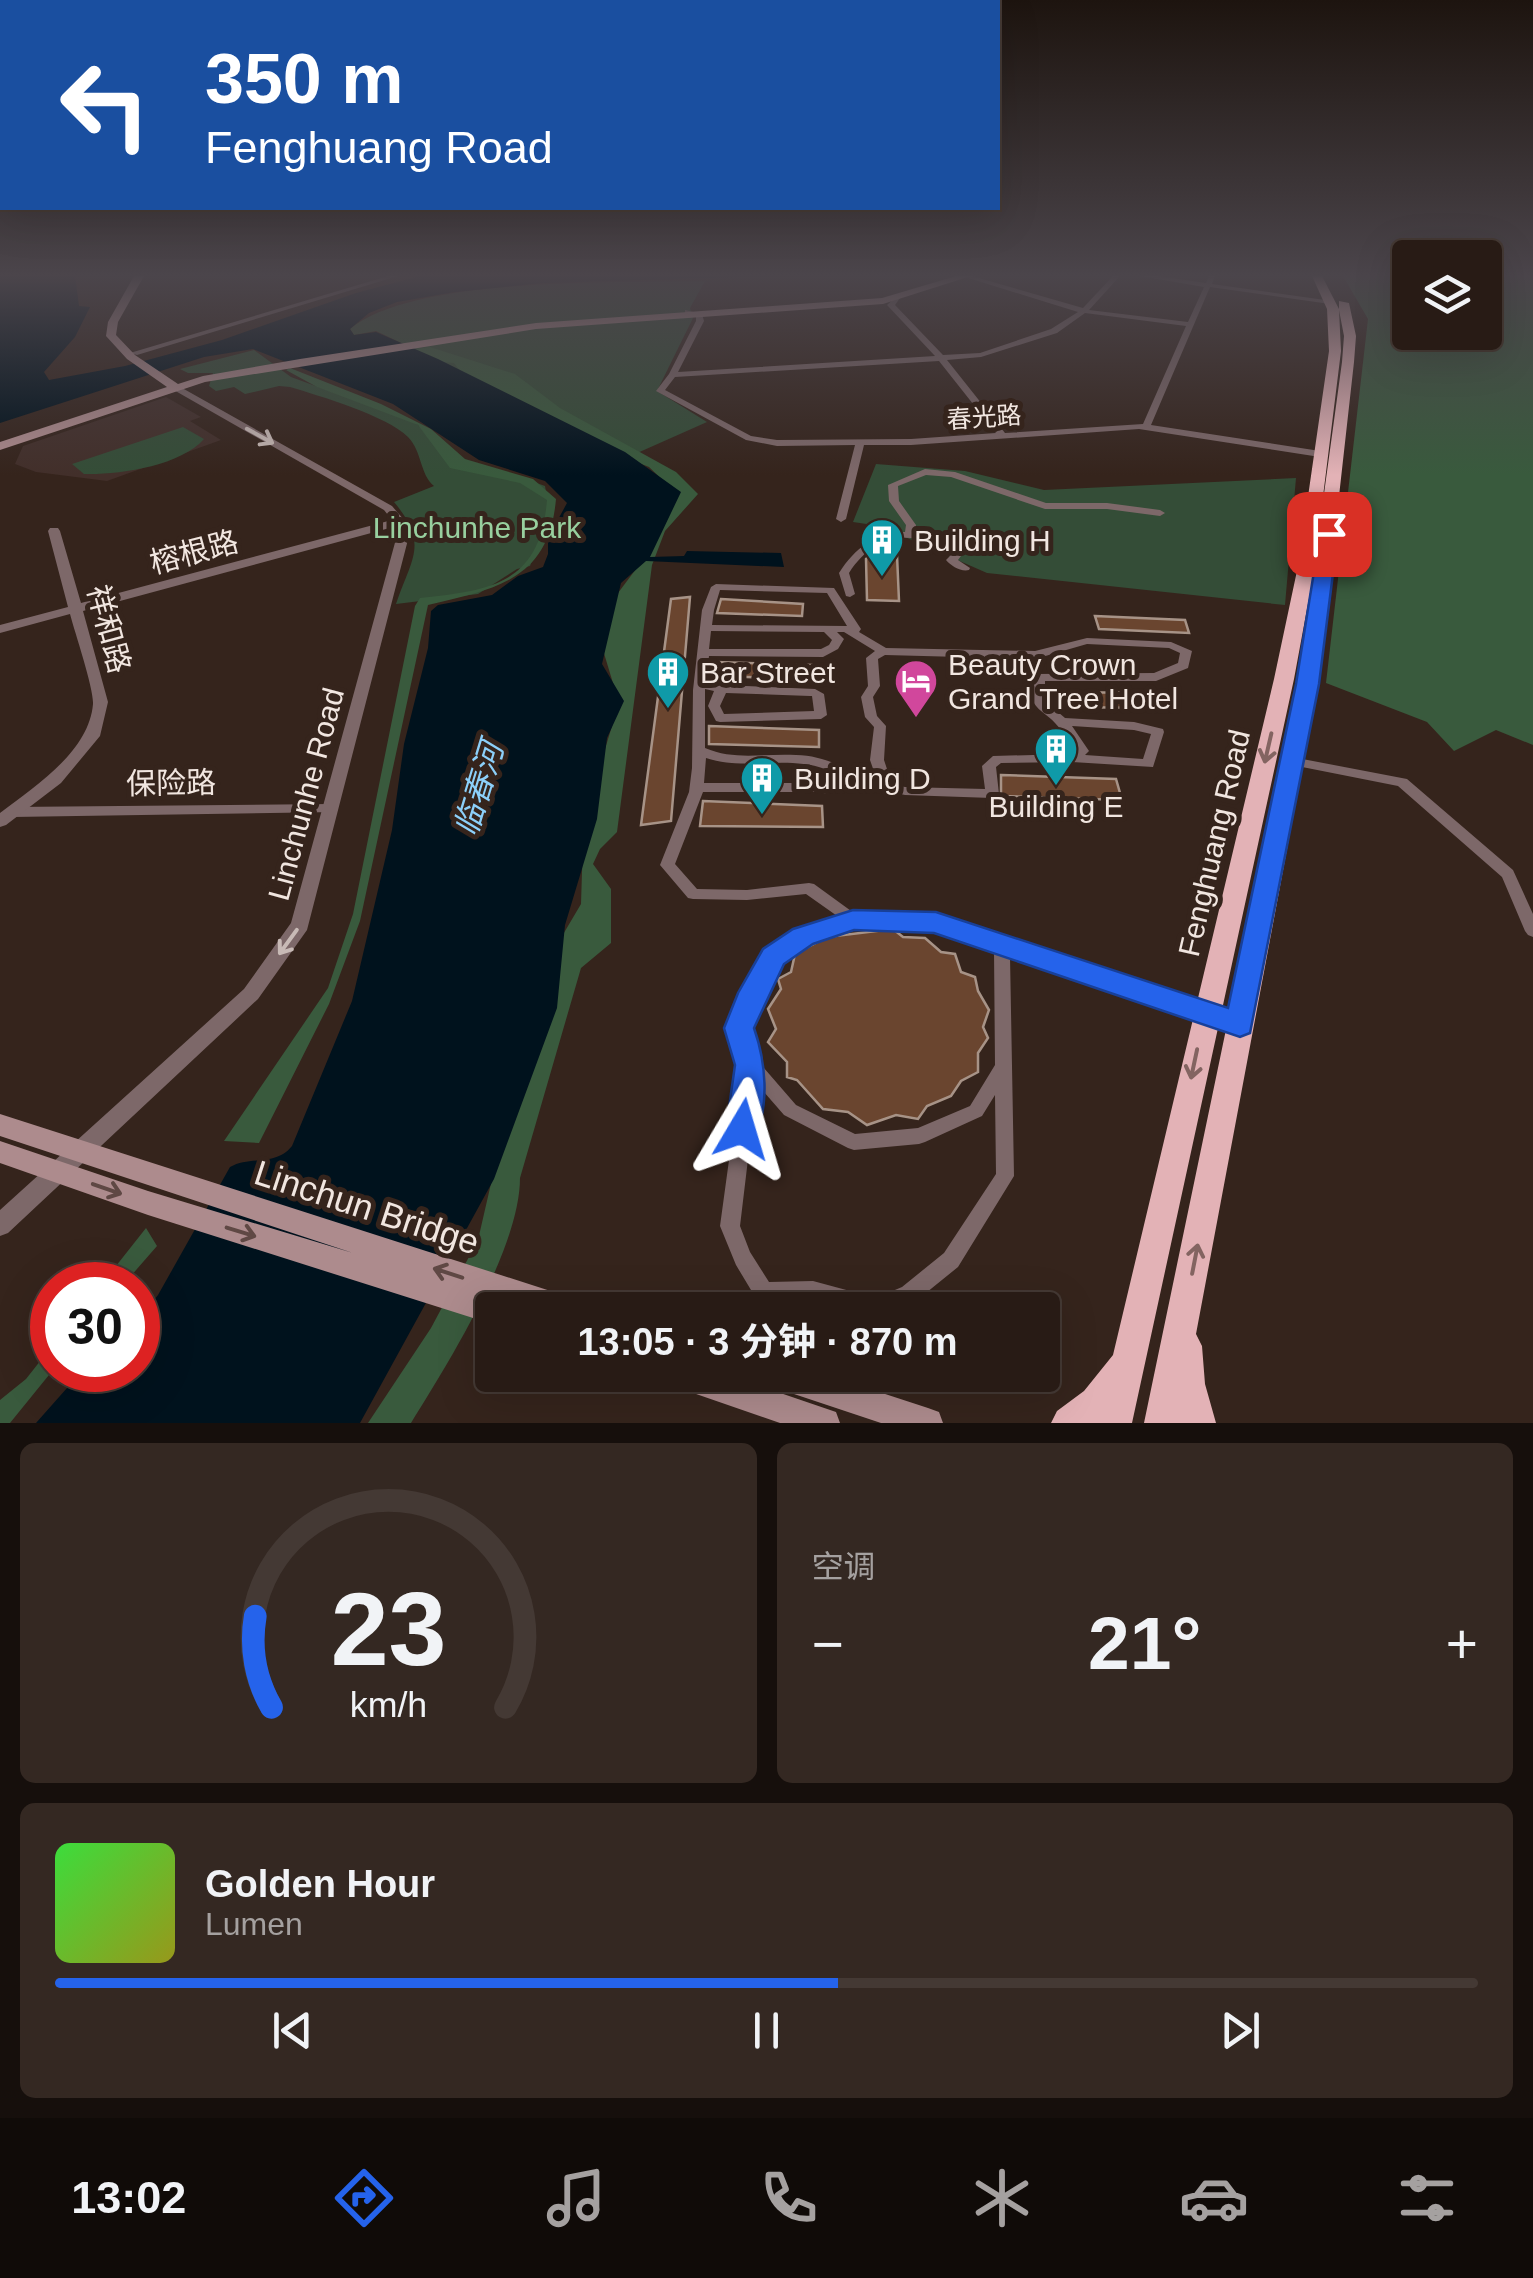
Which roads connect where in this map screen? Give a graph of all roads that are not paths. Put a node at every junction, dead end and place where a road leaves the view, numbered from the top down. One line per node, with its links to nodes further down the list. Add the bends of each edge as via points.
1 (119, 342): 10 (main road)
2 (176, 342): 10 (street)
3 (415, 342): 13 (main road)
4 (689, 342): 12 (street)
5 (927, 342): 11 (street)
6 (1024, 342): 11 (street)
7 (1184, 342): 14 (street)
8 (1334, 342): 18 (highway, Fenghuang Road)
9 (1349, 342): 33 (highway, Fenghuang Road, via 1326,562)
10 (134, 355): 13 (main road)
11 (942, 359): 12 (street); 15 (street)
12 (673, 374): 16 (street, 春光路, via 660,391 762,442)
13 (168, 381): 17 (main road); 21 (street, one-way to 21, via 388,508)
14 (1146, 426): 15 (street, 春光路); 18 (street, 春光路)
15 (1002, 435): 16 (street, 春光路)
16 (860, 444): 20 (street)
17 (0, 445)
18 (1320, 454): 33 (highway, Fenghuang Road)
19 (1160, 513): 23 (street, via 1045,506 968,476 925,472 894,485)
20 (841, 518)
21 (400, 522): 26 (street, 榕根路); 43 (street, Linchunhe Road, via 405,528)
22 (54, 530): 26 (street, 祥和路)
23 (910, 533): 24 (street, via 950,550 956,556 951,560); 25 (street, via 887,536 853,555 844,573)
24 (965, 568)
25 (850, 594)
26 (75, 609): 27 (street, 榕根路); 44 (street, 祥和路, via 100,702 92,736 55,779)
27 (0, 628)
28 (708, 628): 29 (street, via 716,588 820,588 830,590 855,629); 30 (street); 32 (street)
29 (848, 630): 30 (street); 31 (street)
30 (829, 631): 32 (street, via 838,638 824,653)
31 (883, 651): 36 (street, via 1034,656 1087,641 1171,644 1186,651 1184,665 1156,676 1039,677 1036,698); 40 (street, via 872,658 874,686 867,696 870,717 880,726 877,760)
32 (704, 652): 34 (street)
33 (1296, 682): 39 (highway, Fenghuang Road); 48 (highway, Fenghuang Road, one-way to 48)
34 (700, 684): 35 (street); 37 (street)
35 (721, 690): 35 (street, via 811,692 818,694 821,715 720,718 714,706)
36 (1061, 722): 38 (street, via 1082,751); 38 (street, via 1158,732 1148,764)
37 (698, 750): 41 (street); 42 (street, via 711,758 816,759 832,767)
38 (1072, 758): 40 (street, via 998,758 987,774 992,794)
39 (1292, 761): 46 (street, via 1402,782 1508,874); 49 (highway, Fenghuang Road)
40 (886, 787): 42 (street)
41 (696, 788): 42 (street); 45 (street, via 668,865 693,894 809,888)
42 (826, 790)
43 (331, 809): 44 (street, 保险路); 53 (street, Linchunhe Road, one-way to 53, via 300,926 260,980)
44 (6, 816)
45 (853, 920): 47 (street, via 936,922); 50 (street, via 803,936 774,956 739,1028)
46 (1533, 931)
47 (1002, 946): 48 (street); 51 (street)
48 (1205, 1014): 49 (street); 62 (highway, Fenghuang Road, one-way to 62)
49 (1240, 1024): 60 (highway, Fenghuang Road, one-way to 49)
50 (750, 1065): 51 (street, via 790,1110 854,1142 919,1136 976,1110); 58 (street, via 730,1226)
51 (1004, 1066): 59 (street, via 1005,1176 951,1260)
52 (0, 1125): 53 (main road, Linchun Bridge)
53 (82, 1149): 55 (street, Linchunhe Road); 57 (main road, Linchun Bridge, one-way to 53, via 111,1164)
54 (0, 1152): 55 (main road, Linchun Bridge)
55 (58, 1171): 56 (street, Linchunhe Road); 61 (main road, Linchun Bridge, one-way to 61)
56 (0, 1225)
57 (510, 1292)
58 (760, 1292)
59 (912, 1292)
60 (1186, 1303): 69 (highway, Fenghuang Road); 70 (highway, via 1185,1354)
61 (475, 1305)
62 (1128, 1362): 67 (highway, via 1096,1403); 68 (highway, Fenghuang Road)
63 (734, 1392): 65 (main road)
64 (833, 1392): 66 (main road)
65 (824, 1423)
66 (928, 1423)
67 (1069, 1423)
68 (1114, 1423)
69 (1162, 1423)
70 (1198, 1423)

